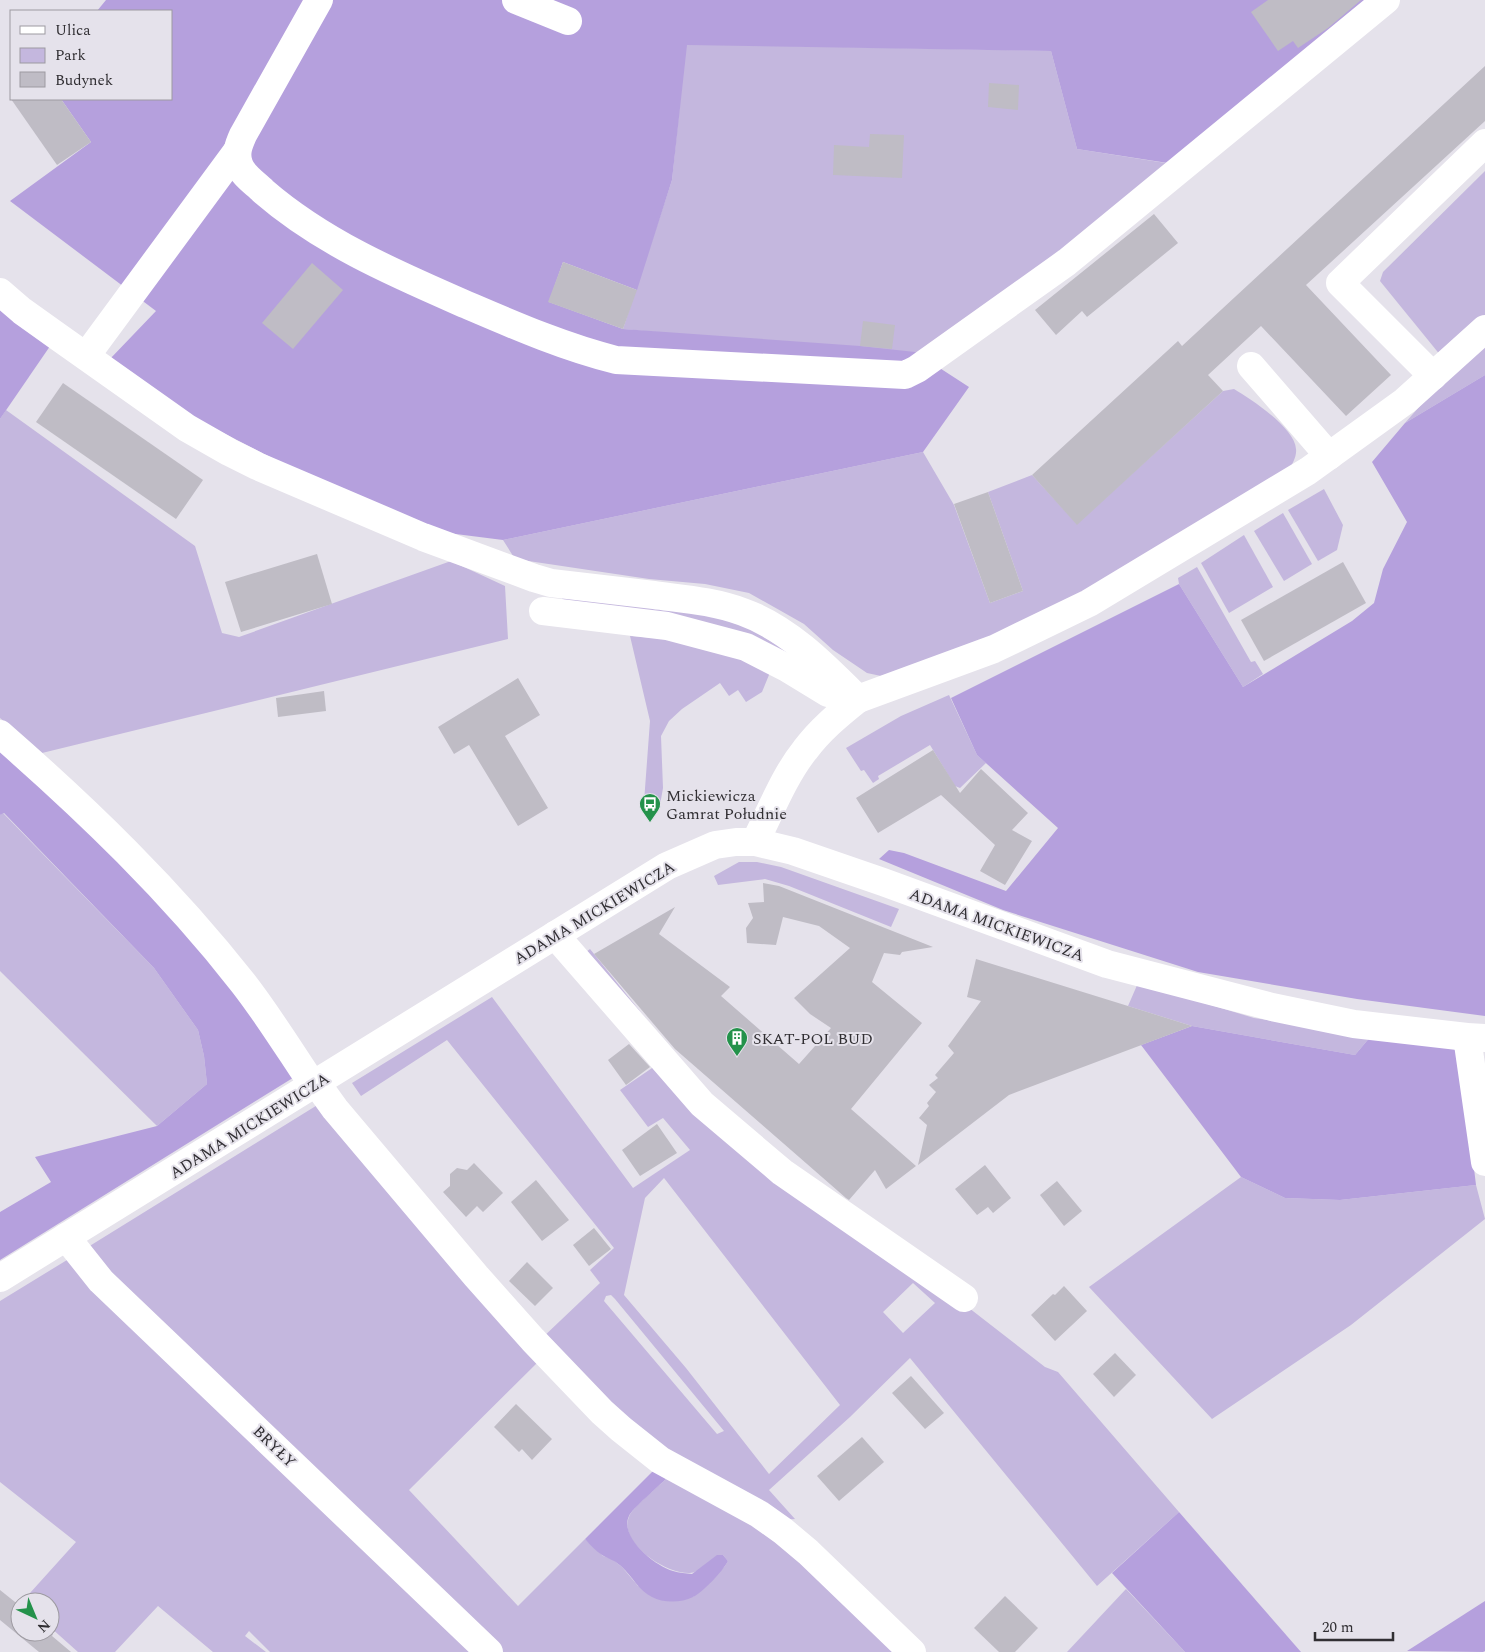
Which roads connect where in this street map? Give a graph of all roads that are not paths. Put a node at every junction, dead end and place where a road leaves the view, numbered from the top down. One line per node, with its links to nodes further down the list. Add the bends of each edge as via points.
1 (319, 0): 6 (street, via 243,134)
2 (516, 0): 4 (street)
3 (1386, 0): 6 (street, via 1067,262 905,375 616,360 584,352 376,265 314,230 246,176 239,164)
4 (568, 21)
5 (1485, 143): 11 (street, via 1340,283)
6 (237, 151): 9 (street)
7 (0, 292): 9 (street)
8 (1485, 329): 11 (street)
9 (86, 356): 14 (street, via 188,428 229,452 423,537 551,583 708,601 744,612 798,644)
10 (1251, 366): 12 (street)
11 (1433, 376): 12 (street, via 1405,401)
12 (1329, 456): 14 (street, via 1089,603 994,649)
13 (543, 611): 14 (street, via 667,626 746,647 828,693)
14 (858, 699): 16 (street, via 821,730 803,752)
15 (0, 734): 19 (street, via 93,818 190,920 244,984)
16 (755, 842): 17 (street, ADAMA MICKIEWICZA, via 716,846 666,866); 18 (street, ADAMA MICKIEWICZA, via 883,882 1107,964 1272,1007 1345,1022)
17 (555, 935): 19 (street, ADAMA MICKIEWICZA); 23 (street, via 702,1104 782,1172)
18 (1476, 1037): 20 (street, via 1479,1130)
19 (315, 1084): 21 (street, ADAMA MICKIEWICZA); 25 (street, via 476,1276 587,1398 660,1460 759,1514 783,1531)
20 (1485, 1162)
21 (66, 1237): 22 (street, ADAMA MICKIEWICZA); 24 (street, BRYŁY, via 108,1287)
22 (0, 1278)
23 (964, 1298)
24 (489, 1652)
25 (912, 1652)

